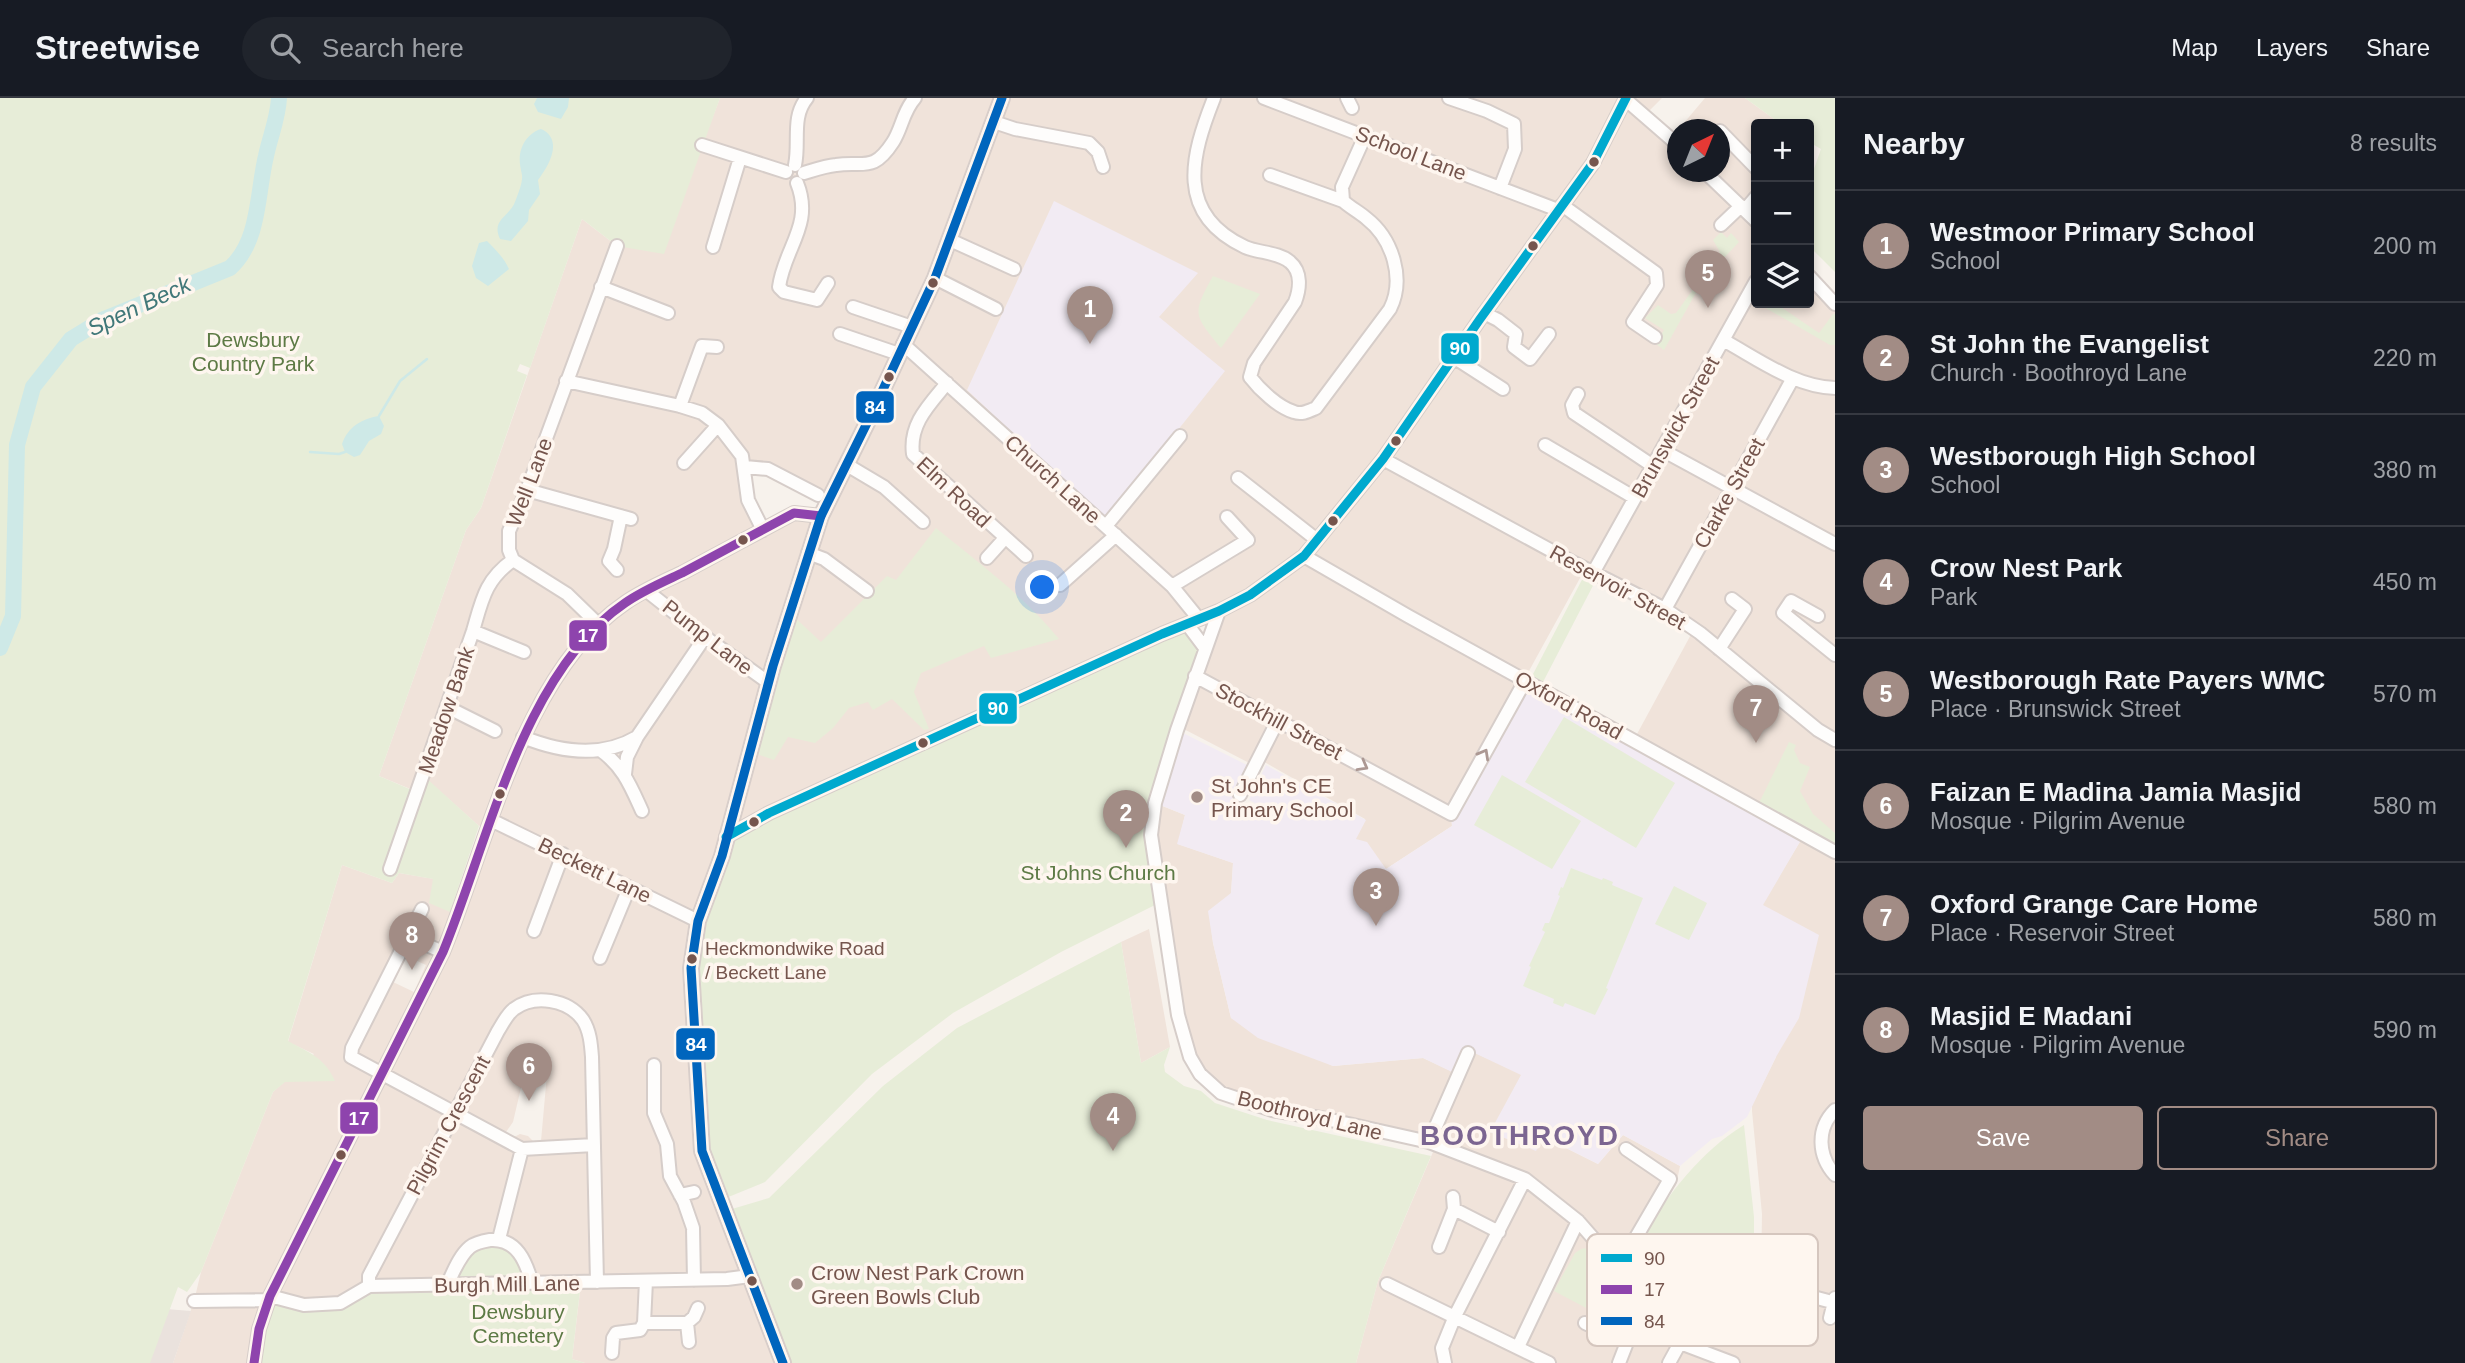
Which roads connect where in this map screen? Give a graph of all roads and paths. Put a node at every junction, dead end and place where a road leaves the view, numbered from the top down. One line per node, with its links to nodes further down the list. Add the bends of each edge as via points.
1 (807, 98): 16 (street, via 797,114)
2 (915, 98): 16 (street, via 895,139 874,162)
3 (1002, 98): 8 (main road)
4 (1214, 98): 20 (street, via 1194,157 1199,201 1214,226 1234,242 1289,260 1298,271 1295,302 1254,363 1250,377 1295,413 1316,408 1396,297 1395,262 1385,242 1368,219)
5 (1264, 98): 10 (street, School Lane)
6 (1449, 98): 19 (street, via 1514,124 1515,149)
7 (1626, 99): 9 (street); 22 (street, via 1593,163)
8 (993, 122): 15 (street, via 1089,143 1098,152); 26 (main road)
9 (1667, 135)
10 (1365, 136): 19 (street, School Lane); 20 (street, via 1342,187)
11 (1730, 141): 14 (street)
12 (702, 145): 13 (street)
13 (740, 158): 16 (street); 28 (street)
14 (1751, 163)
15 (1102, 167)
16 (795, 173): 32 (street, via 802,221 779,287 817,300)
17 (1270, 175): 20 (street)
18 (1716, 182): 23 (street)
19 (1500, 188): 22 (street, School Lane)
20 (1343, 201)
21 (1751, 201): 23 (street)
22 (1560, 207): 39 (street); 43 (street, School Lane, via 1656,272 1657,285 1633,322)
23 (1743, 208): 24 (street); 25 (street)
24 (1751, 216)
25 (1721, 225)
26 (950, 240): 29 (street); 30 (main road)
27 (617, 246): 33 (street, Well Lane)
28 (713, 247)
29 (1014, 269)
30 (935, 278): 37 (street); 40 (main road)
31 (1814, 281): 35 (street)
32 (828, 283)
33 (601, 286): 38 (street); 49 (street, Well Lane)
34 (1751, 290): 44 (street, Brunswick Street)
35 (1835, 304)
36 (853, 307): 40 (street)
37 (996, 309)
38 (668, 313)
39 (1484, 313): 42 (street, via 1516,334 1514,347 1530,359); 47 (street)
40 (912, 327): 46 (main road)
41 (840, 334): 46 (street)
42 (1549, 334)
43 (1655, 337)
44 (1723, 340): 48 (street); 58 (street, Brunswick Street)
45 (717, 347): 54 (street, via 702,346)
46 (901, 349): 50 (street, Church Lane); 61 (main road)
47 (1455, 358): 52 (street); 59 (street)
48 (1793, 378): 51 (street, via 1816,388); 65 (street, Clarke Street)
49 (566, 381): 54 (street); 66 (street, Well Lane)
50 (947, 383): 72 (street, Church Lane); 75 (street, Elm Road, via 917,421 911,439 913,454)
51 (1835, 388)
52 (1503, 389)
53 (1578, 394): 62 (street, via 1572,405 1574,413)
54 (680, 406): 55 (street, via 702,413)
55 (718, 425): 60 (street); 63 (street)
56 (1180, 436): 72 (street)
57 (1545, 445): 68 (street)
58 (1662, 450): 62 (street, Brunswick Street); 65 (street)
59 (1383, 459): 76 (street); 84 (street, Reservoir Street)
60 (684, 463)
61 (847, 465): 69 (main road); 71 (street, via 884,486)
62 (1653, 466): 68 (street, Brunswick Street)
63 (745, 467): 67 (street, via 768,469); 73 (street, via 748,500)
64 (1238, 478): 76 (street)
65 (1732, 488): 77 (street); 90 (street, Clarke Street)
66 (527, 490): 82 (street, Well Lane, via 509,531); 83 (street, via 626,517 609,561)
67 (818, 495)
68 (1635, 498): 84 (street, Brunswick Street)
69 (821, 516): 73 (street, via 794,513); 78 (main road)
70 (1227, 517): 86 (street, via 1248,540)
71 (923, 522)
72 (1106, 526): 74 (street, Church Lane)
73 (763, 530): 87 (street)
74 (1116, 535): 85 (street); 86 (street, Church Lane)
75 (1005, 538): 79 (street, Elm Road); 81 (street)
76 (1317, 540): 80 (street)
77 (1835, 544)
78 (808, 553): 88 (street, via 824,559); 103 (main road)
79 (1026, 556)
80 (1304, 556): 91 (street); 102 (street, Oxford Road)
81 (987, 558)
82 (513, 561): 94 (street, via 567,594); 95 (street, Meadow Bank, via 494,575 484,592)
83 (617, 570)
84 (1593, 573): 90 (street, Reservoir Street)
85 (1060, 584)
86 (1172, 586): 93 (street, Church Lane)
87 (648, 591): 94 (street); 96 (street, Pump Lane)
88 (867, 592)
89 (1732, 599): 98 (street, via 1745,609)
90 (1665, 609): 98 (street, Reservoir Street)
91 (1219, 611): 93 (street); 97 (street, Boothroyd Lane)
92 (1818, 616): 100 (street, via 1791,601 1783,613)
93 (1193, 621): 97 (street); 115 (street, via 769,813)
94 (599, 625): 107 (street, via 565,666)
95 (473, 631): 99 (street); 104 (street, Meadow Bank)
96 (705, 637): 103 (street, Pump Lane); 108 (street)
97 (1205, 648): 101 (street, Boothroyd Lane)
98 (1718, 649): 109 (street, Reservoir Street)
99 (524, 652)
100 (1835, 655)
101 (1195, 676): 105 (street, Stockhill Street); 131 (street, Boothroyd Lane, via 1155,803 1151,835 1170,974 1190,1057 1200,1074 1221,1093 1272,1110)
102 (1525, 681): 105 (street, Stockhill Street, one-way to 102, via 1451,814); 116 (street, Oxford Road)
103 (769, 682): 115 (main road)
104 (447, 707): 106 (street); 118 (street, Meadow Bank)
105 (1278, 720): 112 (street)
106 (495, 731)
107 (523, 737): 110 (street, via 548,747); 114 (street)
108 (638, 737): 110 (street, via 621,747); 111 (street)
109 (1835, 740)
110 (600, 750): 111 (street)
111 (625, 774): 113 (street)
112 (1240, 796)
113 (642, 811)
114 (491, 820): 117 (street, Beckett Lane); 124 (street)
115 (726, 837): 121 (main road)
116 (1835, 852)
117 (563, 854): 119 (street, Beckett Lane); 122 (street)
118 (390, 869)
119 (629, 888): 121 (street, Beckett Lane); 125 (street)
120 (422, 909): 123 (street)
121 (698, 921): 145 (main road, via 691,968 702,1151)
122 (534, 931)
123 (408, 937): 124 (street); 128 (street, via 352,1048 351,1057)
124 (443, 952): 128 (street)
125 (600, 958)
126 (1468, 1053): 131 (street)
127 (654, 1065): 138 (street, via 654,1113 667,1144 670,1176)
128 (382, 1074): 130 (street); 153 (street)
129 (1835, 1110): 135 (street, via 1825,1123 1821,1145)
130 (454, 1114): 132 (street, Pilgrim Crescent, via 513,1009 537,999 558,1003 574,1011 590,1037); 133 (street); 152 (street, Pilgrim Crescent, via 369,1276)
131 (1429, 1142): 136 (street, Boothroyd Lane)
132 (594, 1145): 133 (street); 148 (street, Pilgrim Crescent)
133 (523, 1149): 143 (street)
134 (1626, 1149): 142 (street, via 1670,1179)
135 (1835, 1175)
136 (1525, 1179): 139 (street, Boothroyd Lane); 140 (street)
137 (694, 1192): 138 (street)
138 (680, 1195): 146 (street, via 693,1228)
139 (1578, 1221): 141 (street, Boothroyd Lane); 165 (street)
140 (1499, 1232): 144 (street, via 1453,1203); 157 (street)
141 (1589, 1234)
142 (1638, 1234)
143 (499, 1240): 149 (street, via 515,1247); 151 (street, via 470,1246)
144 (1439, 1248)
145 (750, 1276): 146 (street, Burgh Mill Lane); 168 (main road)
146 (694, 1280): 147 (street, Burgh Mill Lane)
147 (646, 1281): 148 (street, Burgh Mill Lane); 159 (street)
148 (597, 1282): 149 (street, Burgh Mill Lane)
149 (532, 1283): 151 (street, Burgh Mill Lane)
150 (1387, 1284): 157 (street)
151 (447, 1285): 152 (street, Burgh Mill Lane)
152 (369, 1286): 153 (street, Burgh Mill Lane, via 340,1303 304,1305)
153 (269, 1298): 155 (street, Burgh Mill Lane); 167 (street, via 258,1329)
154 (1834, 1300): 158 (street)
155 (194, 1301)
156 (698, 1308): 160 (street)
157 (1455, 1316): 165 (street); 169 (street, via 1442,1348)
158 (1830, 1318)
159 (644, 1323): 160 (street); 166 (street, via 640,1330 616,1333)
160 (687, 1323): 161 (street)
161 (689, 1342)
162 (1626, 1346): 171 (street)
163 (1678, 1346): 172 (street)
164 (1688, 1346): 173 (street, Boothroyd Lane)
165 (1517, 1347): 170 (street)
166 (612, 1353)
167 (254, 1363)
168 (783, 1363)
169 (1445, 1363)
170 (1549, 1363)
171 (1619, 1363)
172 (1669, 1363)
173 (1733, 1363)

